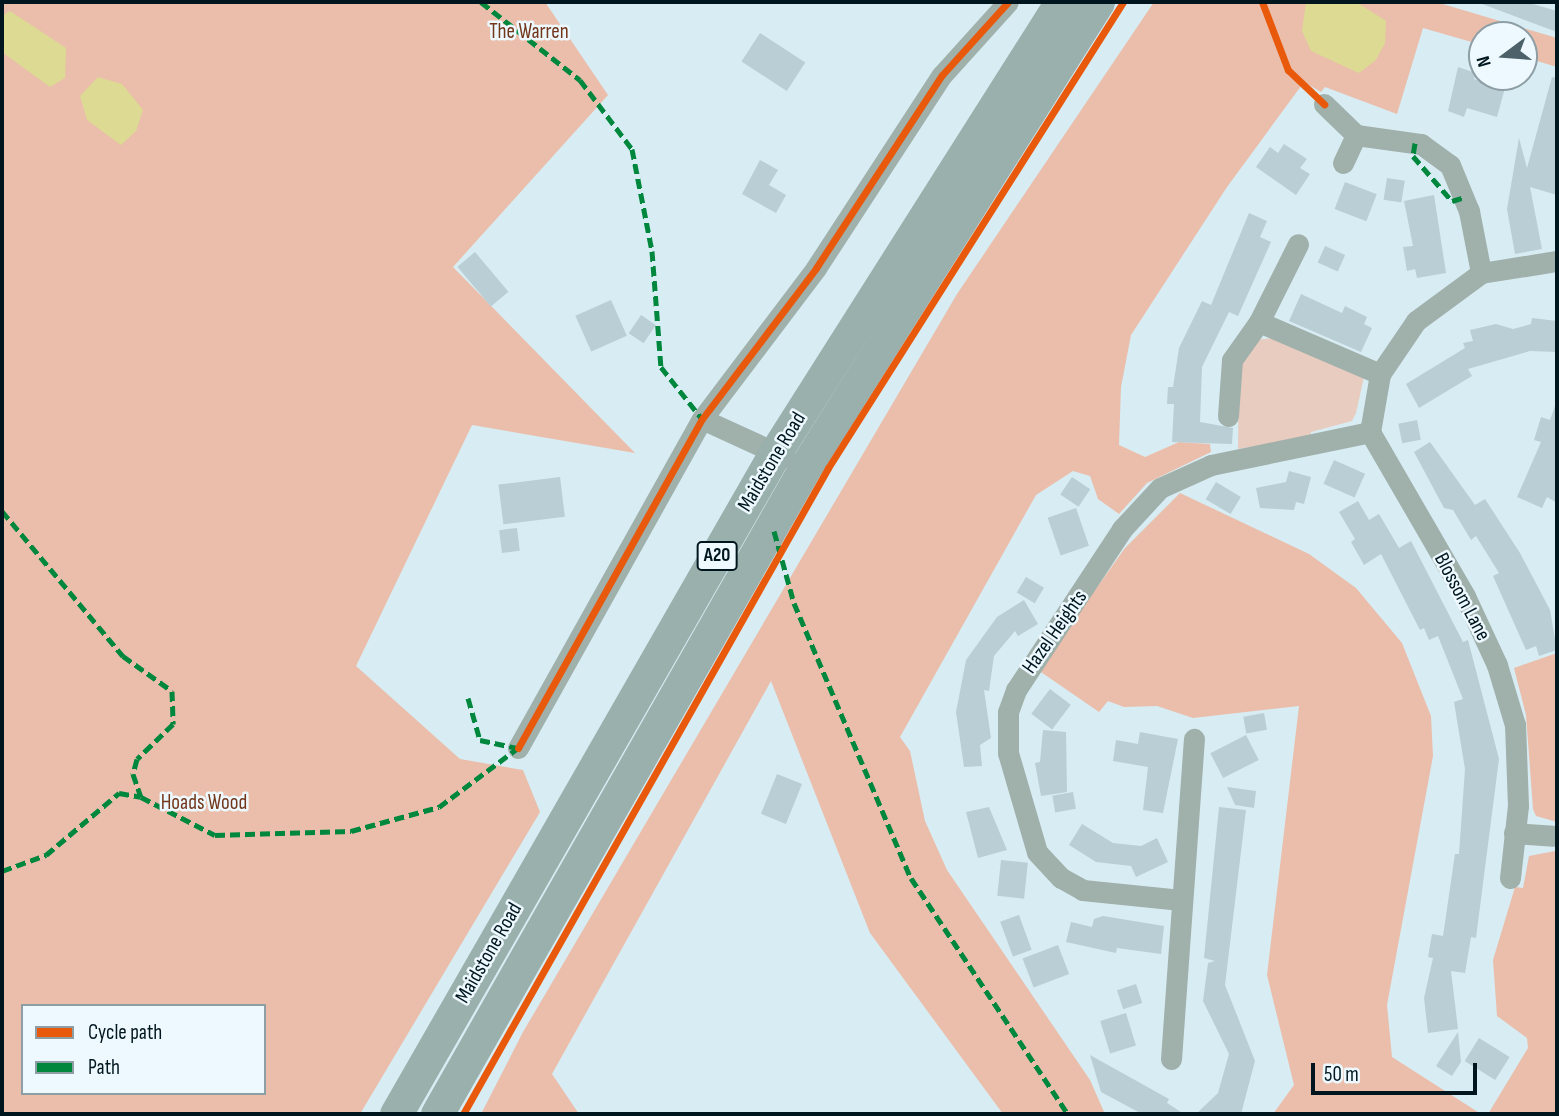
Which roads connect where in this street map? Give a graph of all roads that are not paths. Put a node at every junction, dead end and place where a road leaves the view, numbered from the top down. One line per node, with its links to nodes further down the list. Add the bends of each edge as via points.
1 (1008, 2): 13 (street, via 942,75 816,268)
2 (1061, 2): 15 (main road, Maidstone Road / A20)
3 (1098, 2): 16 (main road, Maidstone Road / A20)
4 (1324, 104): 5 (street)
5 (1356, 135): 6 (street); 9 (street, via 1421,144 1450,165 1469,211)
6 (1343, 163)
7 (1298, 244): 10 (street)
8 (1557, 261): 9 (street)
9 (1481, 273): 11 (street, via 1416,321)
10 (1259, 323): 11 (street); 12 (street, via 1232,360)
11 (1380, 374): 14 (street)
12 (1228, 416)
13 (702, 419): 15 (street); 18 (street)
14 (1370, 432): 19 (street, Blossom Lane, via 1465,596 1497,665 1515,724 1518,807); 22 (street, Hazel Heights, via 1212,465 1160,488 1122,529 1016,690 1008,712 1008,753 1037,852 1061,878 1083,890)
15 (775, 453): 16 (street); 24 (main road, Maidstone Road / A20)
16 (806, 466): 25 (main road, Maidstone Road / A20)
17 (1194, 739): 22 (street)
18 (518, 748)
19 (1514, 833): 20 (street); 21 (street, Blossom Lane)
20 (1553, 836)
21 (1510, 878)
22 (1181, 900): 23 (street)
23 (1171, 1059)
24 (396, 1114)
25 (437, 1114)

